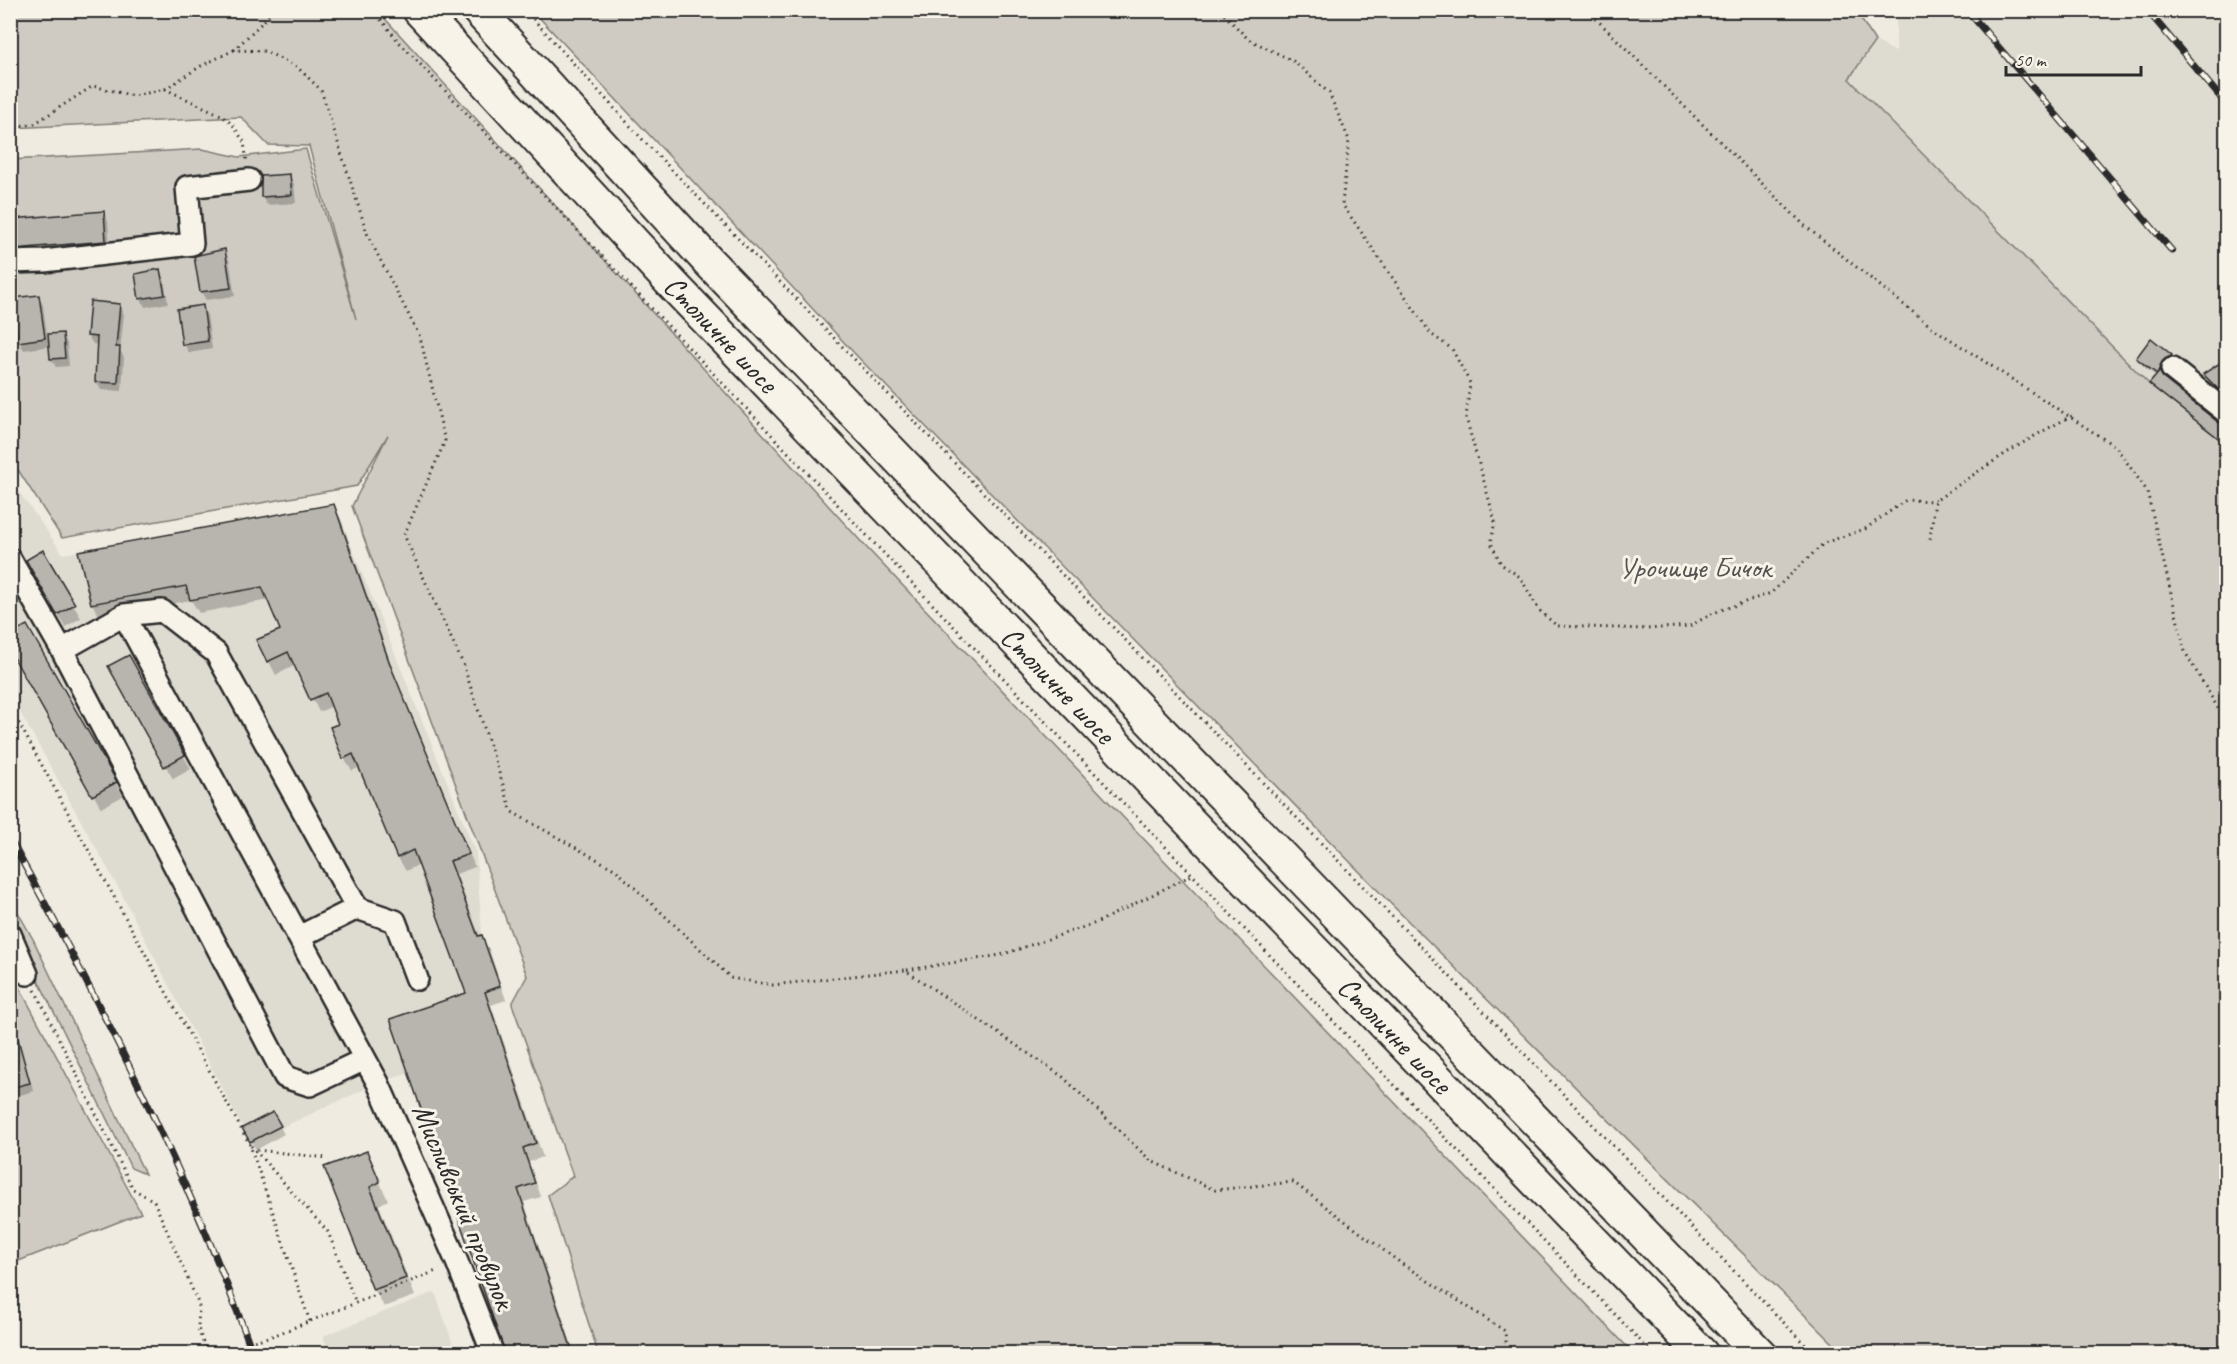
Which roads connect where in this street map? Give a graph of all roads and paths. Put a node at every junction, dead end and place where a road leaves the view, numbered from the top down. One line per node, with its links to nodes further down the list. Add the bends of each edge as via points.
1 (275, 10): 8 (path)
2 (373, 10): 23 (path, via 400,43)
3 (419, 10): 41 (highway, Столичне шосе, via 674,286)
4 (478, 10): 42 (highway, Столичне шосе, via 708,261)
5 (525, 10): 43 (path, via 660,158)
6 (1220, 10): 16 (path, via 1248,39 1293,61 1329,93 1349,140 1342,204 1431,334 1452,349 1470,383 1466,418 1495,521 1491,543 1501,564 1520,577 1539,610 1557,626 1690,626 1713,613 1771,592 1824,543 1865,529 1906,500)
7 (1587, 10): 15 (path, via 1805,226 1933,328)
8 (234, 50): 9 (path); 27 (path, via 265,51 297,67 321,90 369,236 420,337 446,441 404,536 463,664 512,812 616,870 731,978 774,986)
9 (165, 89): 10 (path, via 134,96 93,86 34,124); 11 (path, via 221,115 233,125 244,142)
10 (10, 127)
11 (249, 180): 12 (street, via 187,187 192,243)
12 (10, 262)
13 (2172, 369): 14 (street)
14 (2223, 403)
15 (2072, 416): 16 (path, via 1995,458); 22 (path, via 2116,447 2147,491 2185,652)
16 (1935, 501): 17 (path)
17 (1930, 538)
18 (10, 559): 20 (street)
19 (124, 615): 20 (street); 24 (street, via 162,611 216,653); 26 (street, Мисливський провулок)
20 (62, 650): 30 (street, via 285,1077 310,1085)
21 (10, 708): 31 (path)
22 (2226, 722)
23 (1192, 875): 27 (path, via 1096,923 1001,955); 40 (path)
24 (357, 908): 26 (street); 29 (street, via 395,921)
25 (10, 934): 28 (street)
26 (299, 937): 30 (street, Мисливський провулок)
27 (905, 970): 39 (path, via 1063,1077 1151,1161 1215,1190 1293,1182 1402,1264 1505,1331)
28 (27, 974): 37 (path, via 133,1189 154,1201 199,1305 198,1328)
29 (417, 980)
30 (365, 1059): 34 (street, Мисливський провулок)
31 (250, 1145): 32 (path); 36 (path)
32 (255, 1150): 33 (path); 35 (path, via 328,1232)
33 (328, 1158)
34 (457, 1262): 35 (path); 38 (street, Мисливський провулок)
35 (356, 1304): 36 (path)
36 (310, 1322): 37 (path, via 249,1344)
37 (208, 1353)
38 (493, 1353)
39 (1507, 1353)
40 (1653, 1353)
41 (1702, 1353)
42 (1760, 1353)
43 (1814, 1353)

